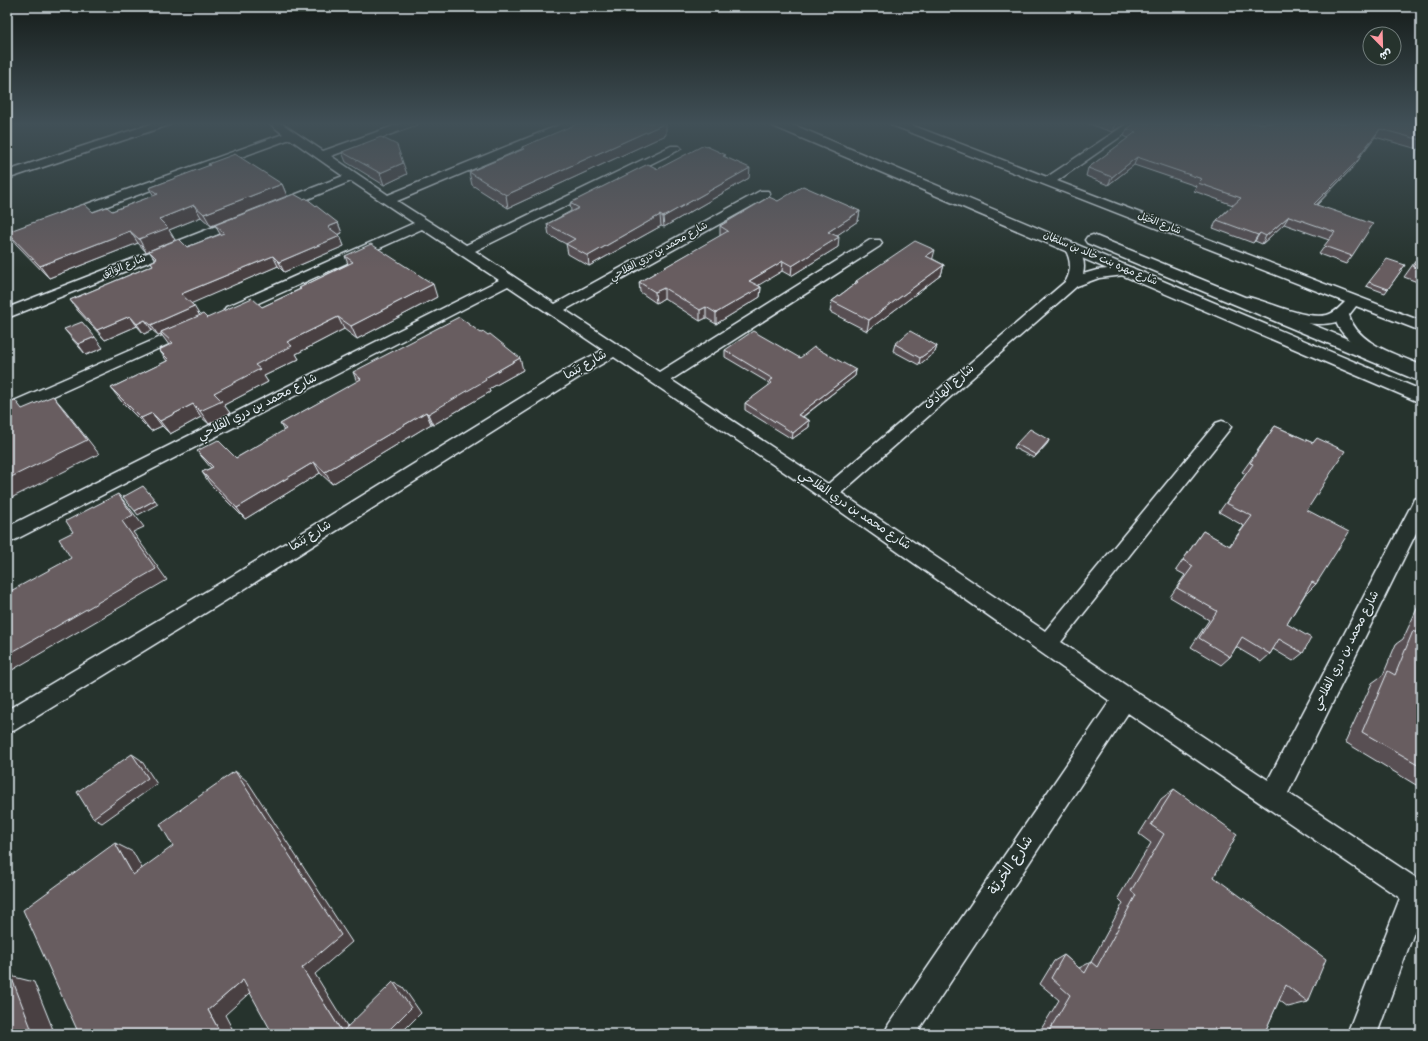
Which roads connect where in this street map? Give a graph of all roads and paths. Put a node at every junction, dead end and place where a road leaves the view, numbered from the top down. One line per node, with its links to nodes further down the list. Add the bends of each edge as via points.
1 (190, 172): 14 (street)
2 (347, 172): 9 (street, شارع محمد بن دري الفلاحي)
3 (456, 172): 13 (street)
4 (627, 172): 18 (street)
5 (901, 172): 16 (street, شارع مهره بنت خالد بن سلطان)
6 (929, 172): 11 (street)
7 (1021, 172): 10 (street, شارع الخَيْل)
8 (1063, 172): 10 (street)
9 (353, 176): 13 (street, شارع محمد بن دري الفلاحي); 25 (street, شارع الوَاثِق)
10 (1048, 182): 23 (street, شارع الخَيْل)
11 (960, 184)
12 (764, 194): 24 (street, شارع محمد بن دري الفلاحي)
13 (387, 200): 15 (street, شارع محمد بن دري الفلاحي)
14 (52, 221)
15 (423, 224): 18 (street, شارع محمد بن دري الفلاحي); 27 (street)
16 (1074, 240): 19 (street, شارع مهره بنت خالد بن سلطان); 21 (street, via 1078,262); 22 (street, شارع مهره بنت خالد بن سلطان)
17 (875, 243): 33 (street)
18 (464, 251): 20 (street, شارع محمد بن دري الفلاحي)
19 (1128, 272): 21 (street, شارع الهادف, via 1097,274); 34 (street, شارع مهره بنت خالد بن سلطان)
20 (509, 280): 24 (street, شارع محمد بن دري الفلاحي); 39 (street, شارع محمد بن دري الفلاحي)
21 (1072, 283): 37 (street, شارع الهادف)
22 (1227, 296): 26 (street, via 1309,319 1328,319); 32 (street, شارع مهره بنت خالد بن سلطان)
23 (1354, 300): 26 (street); 29 (street, شارع الخَيْل)
24 (555, 310): 30 (street, شارع محمد بن دري الفلاحي)
25 (7, 313)
26 (1341, 314): 31 (street, via 1343,325 1354,337)
27 (221, 315)
28 (200, 324): 35 (street)
29 (1421, 326)
30 (614, 350): 33 (street, شارع محمد بن دري الفلاحي); 42 (street, شارع بَنَما)
31 (1421, 371)
32 (1421, 376)
33 (659, 380): 37 (street, شارع محمد بن دري الفلاحي)
34 (1421, 397)
35 (7, 411)
36 (1222, 427): 40 (street)
37 (829, 493): 40 (street, شارع محمد بن دري الفلاحي)
38 (1421, 504): 43 (street, شارع محمد بن دري الفلاحي)
39 (7, 536)
40 (1048, 644): 41 (street, شارع محمد بن دري الفلاحي)
41 (1125, 698): 43 (street, شارع محمد بن دري الفلاحي); 45 (street, شارع الحُريّة)
42 (7, 722)
43 (1274, 797): 44 (street, شارع محمد بن دري الفلاحي)
44 (1418, 895): 46 (street, شارع محمد بن دري الفلاحي)
45 (898, 1034)
46 (1362, 1034)

